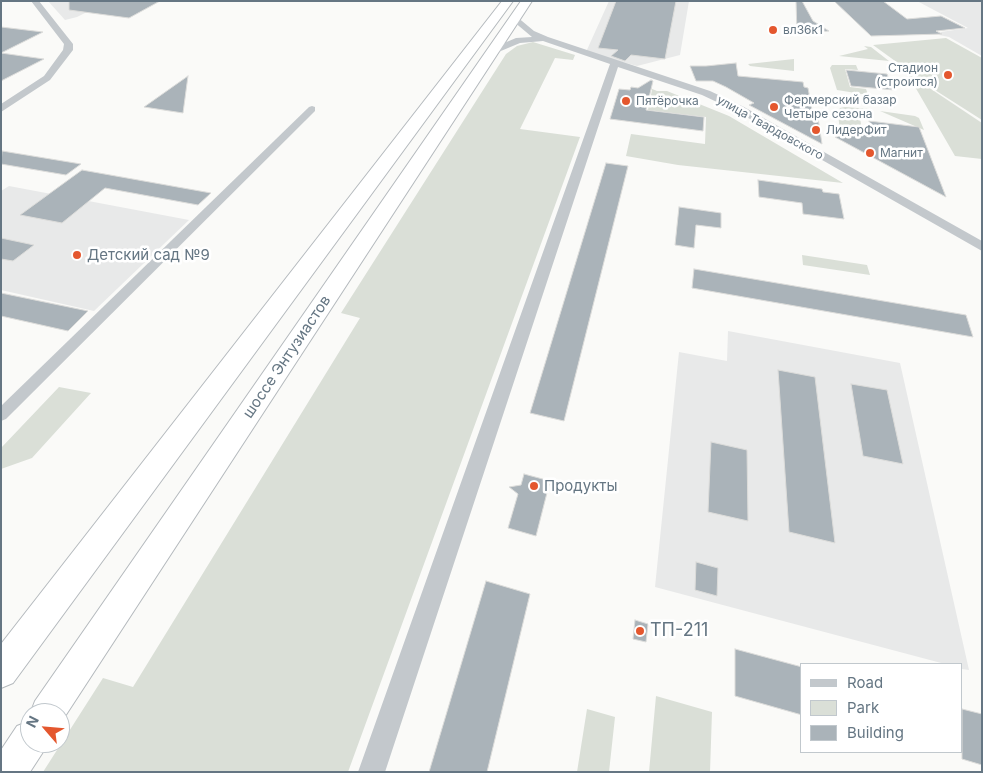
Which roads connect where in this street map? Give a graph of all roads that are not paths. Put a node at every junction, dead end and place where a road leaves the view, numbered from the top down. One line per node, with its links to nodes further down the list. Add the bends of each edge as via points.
1 (35, 1): 7 (street, via 69,44 68,50 47,78)
2 (528, 1): 3 (highway, шоссе Энтузиастов)
3 (512, 10): 4 (street, улица Твардовского, via 531,33); 5 (highway, шоссе Энтузиастов); 11 (highway, шоссе Энтузиастов)
4 (545, 39): 5 (street, улица Твардовского, via 519,40); 6 (street, улица Твардовского)
5 (493, 51): 12 (highway, шоссе Энтузиастов)
6 (615, 62): 9 (street, улица Твардовского, via 706,93 740,109); 15 (street)
7 (1, 109)
8 (312, 109): 10 (street)
9 (982, 248)
10 (1, 415)
11 (1, 671)
12 (54, 703)
13 (21, 753): 14 (highway)
14 (8, 772)
15 (371, 772)

